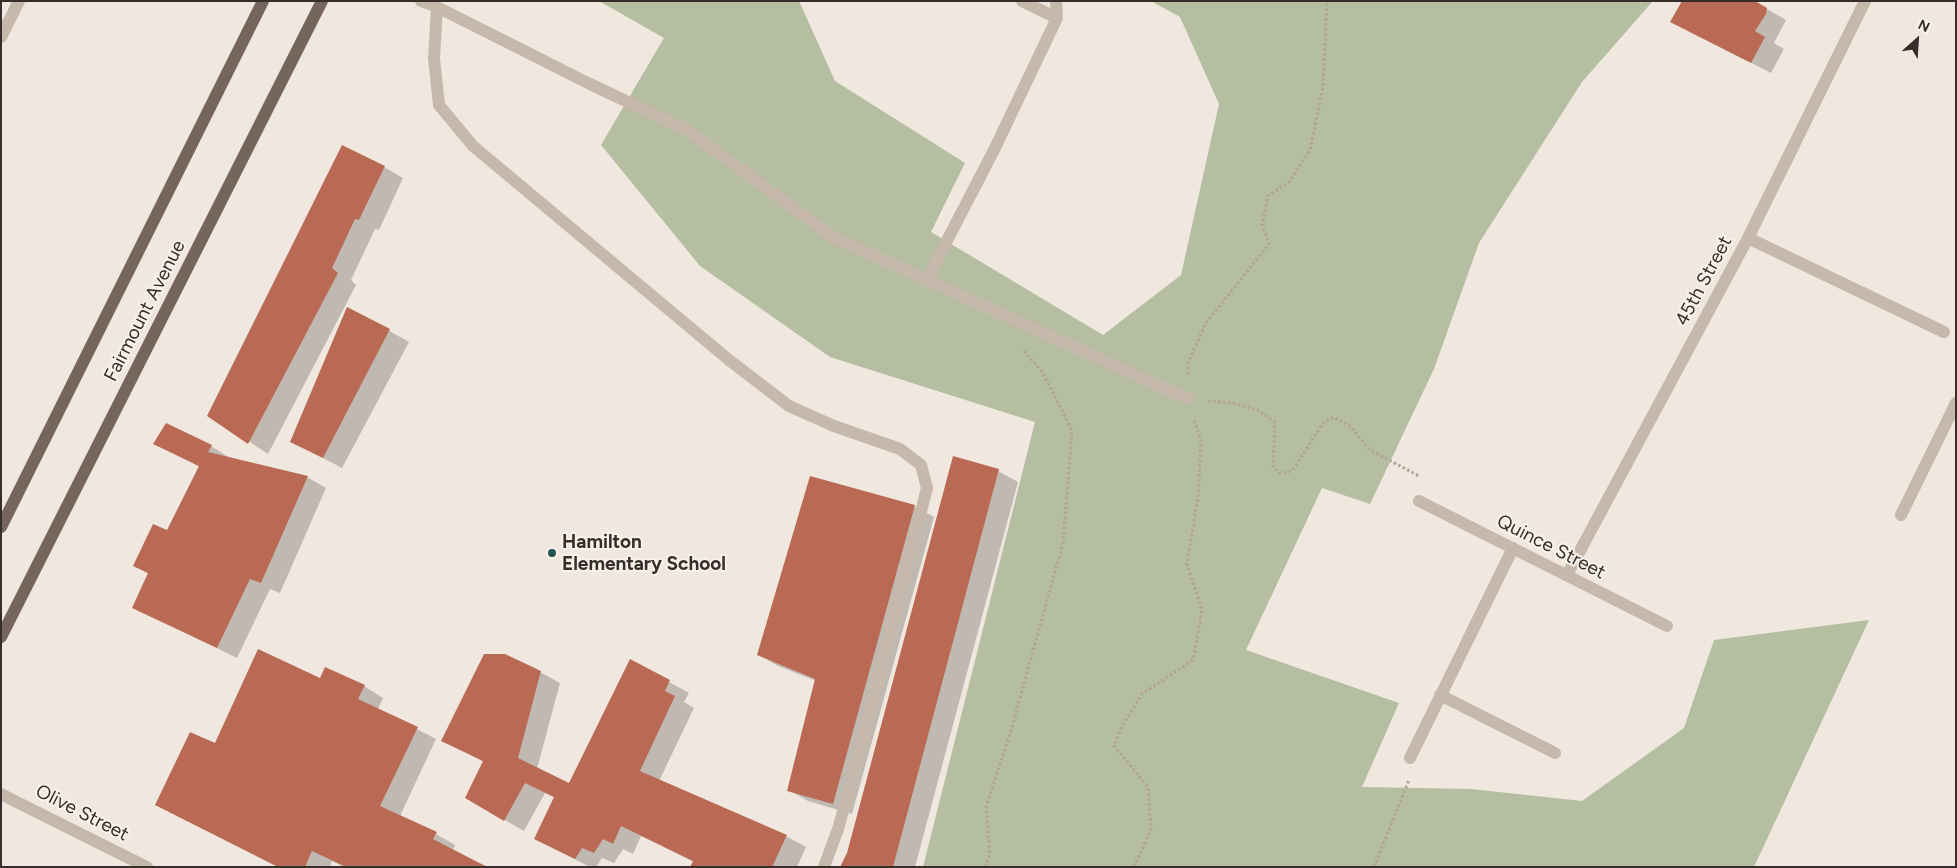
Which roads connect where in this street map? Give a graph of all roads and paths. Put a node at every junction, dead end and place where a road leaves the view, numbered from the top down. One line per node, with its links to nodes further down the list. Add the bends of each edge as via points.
1 (19, 1): 11 (street)
2 (263, 1): 21 (main road, Fairmount Avenue)
3 (322, 1): 25 (main road, Fairmount Avenue)
4 (422, 1): 9 (street)
5 (1022, 1): 10 (street)
6 (1056, 1): 10 (street)
7 (1327, 1): 16 (path, via 1323,86 1310,150 1289,182 1268,196 1262,224 1269,244 1206,323 1188,363)
8 (1865, 1): 12 (street, 45th Street)
9 (437, 7): 13 (street, via 686,130 833,237); 31 (street, via 434,58 439,105 473,146 729,360 789,406 900,449 921,465 927,488 858,757)
10 (1058, 18): 13 (street)
11 (1, 37)
12 (1748, 238): 14 (street); 23 (street, 45th Street)
13 (926, 280): 16 (street)
14 (1944, 332)
15 (1017, 343): 32 (path, via 1041,370 1072,430 1063,543 1010,734 986,806 990,854)
16 (1188, 399): 18 (path, via 1233,403 1258,410 1275,422 1273,468 1280,473 1292,470 1322,423 1334,417 1349,425 1370,450); 33 (path, via 1201,441 1198,498 1187,564 1202,610 1193,660 1142,694 1114,746 1148,787 1151,830)
17 (1956, 403): 20 (street)
18 (1419, 476)
19 (1419, 501): 22 (street, Quince Street)
20 (1901, 516)
21 (1, 527)
22 (1513, 548): 23 (street, Quince Street); 26 (street)
23 (1567, 575): 24 (street, Quince Street)
24 (1667, 626)
25 (1, 637)
26 (1440, 695): 27 (street); 28 (street)
27 (1555, 753)
28 (1410, 758): 34 (path, via 1412,769)
29 (1, 794): 30 (street, Olive Street)
30 (147, 867)
31 (824, 867)
32 (985, 867)
33 (1134, 867)
34 (1374, 867)

